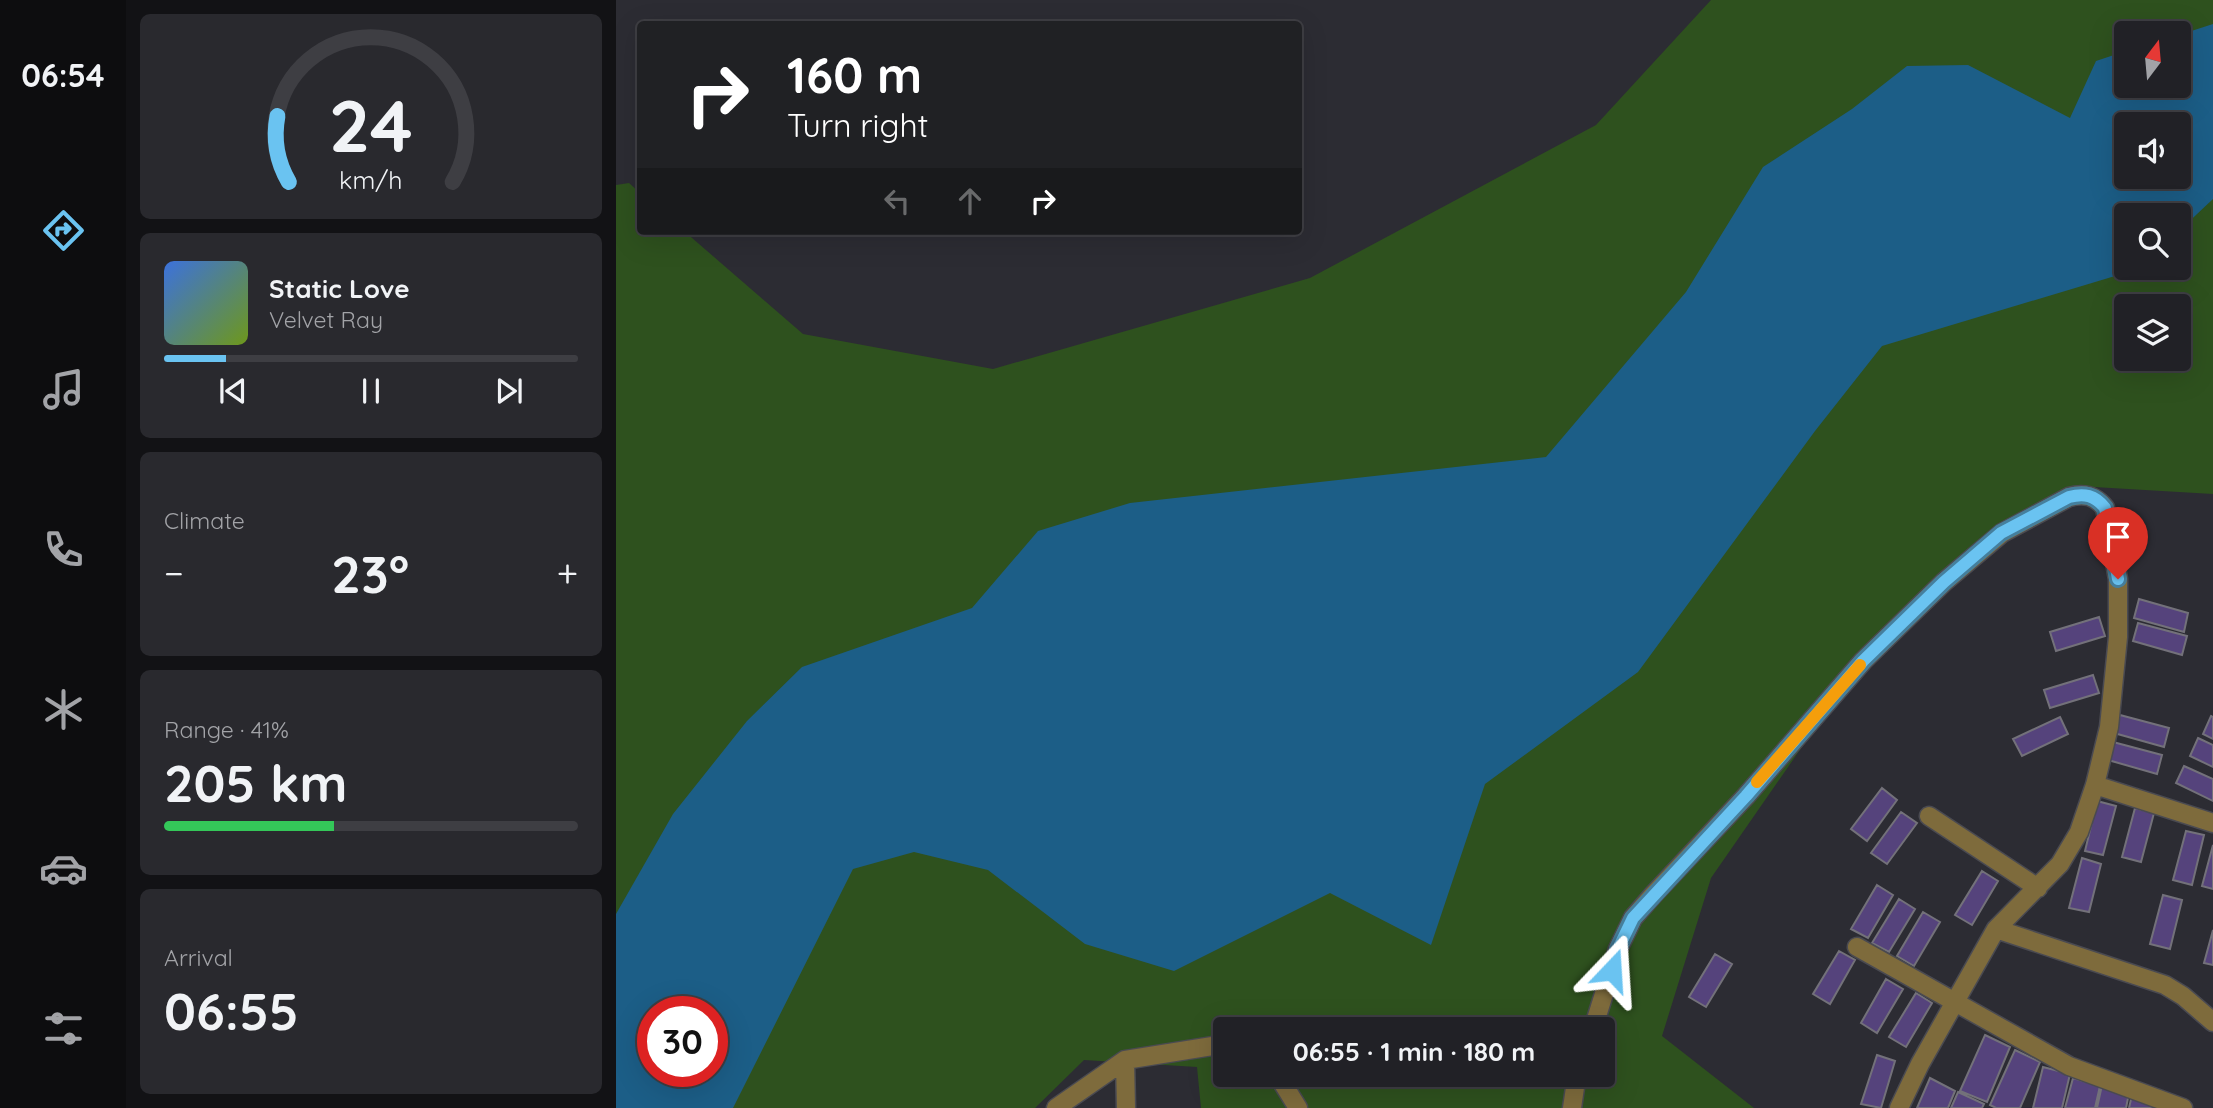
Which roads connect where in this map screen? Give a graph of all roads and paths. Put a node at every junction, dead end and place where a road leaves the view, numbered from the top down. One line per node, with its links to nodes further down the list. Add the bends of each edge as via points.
1 (2095, 785): 3 (street); 4 (street, via 2079,832 2060,864); 8 (street, via 2109,727 2118,637 2118,579 2105,508 2099,499 2079,494 2001,533 1863,661 1633,918)
2 (1929, 816): 4 (street)
3 (2213, 823)
4 (2038, 888): 5 (street)
5 (1996, 929): 7 (street); 9 (street, via 2165,985)
6 (1857, 947): 7 (street)
7 (1955, 1000): 18 (street); 19 (street, via 2069,1066)
8 (1597, 1017)
9 (2213, 1022)
10 (1213, 1046): 11 (street)
11 (1125, 1060): 14 (street); 15 (street)
12 (1285, 1087): 16 (street)
13 (1575, 1087): 17 (street)
14 (1056, 1108)
15 (1126, 1108)
16 (1298, 1108)
17 (1572, 1108)
18 (1899, 1108)
19 (2183, 1108)

